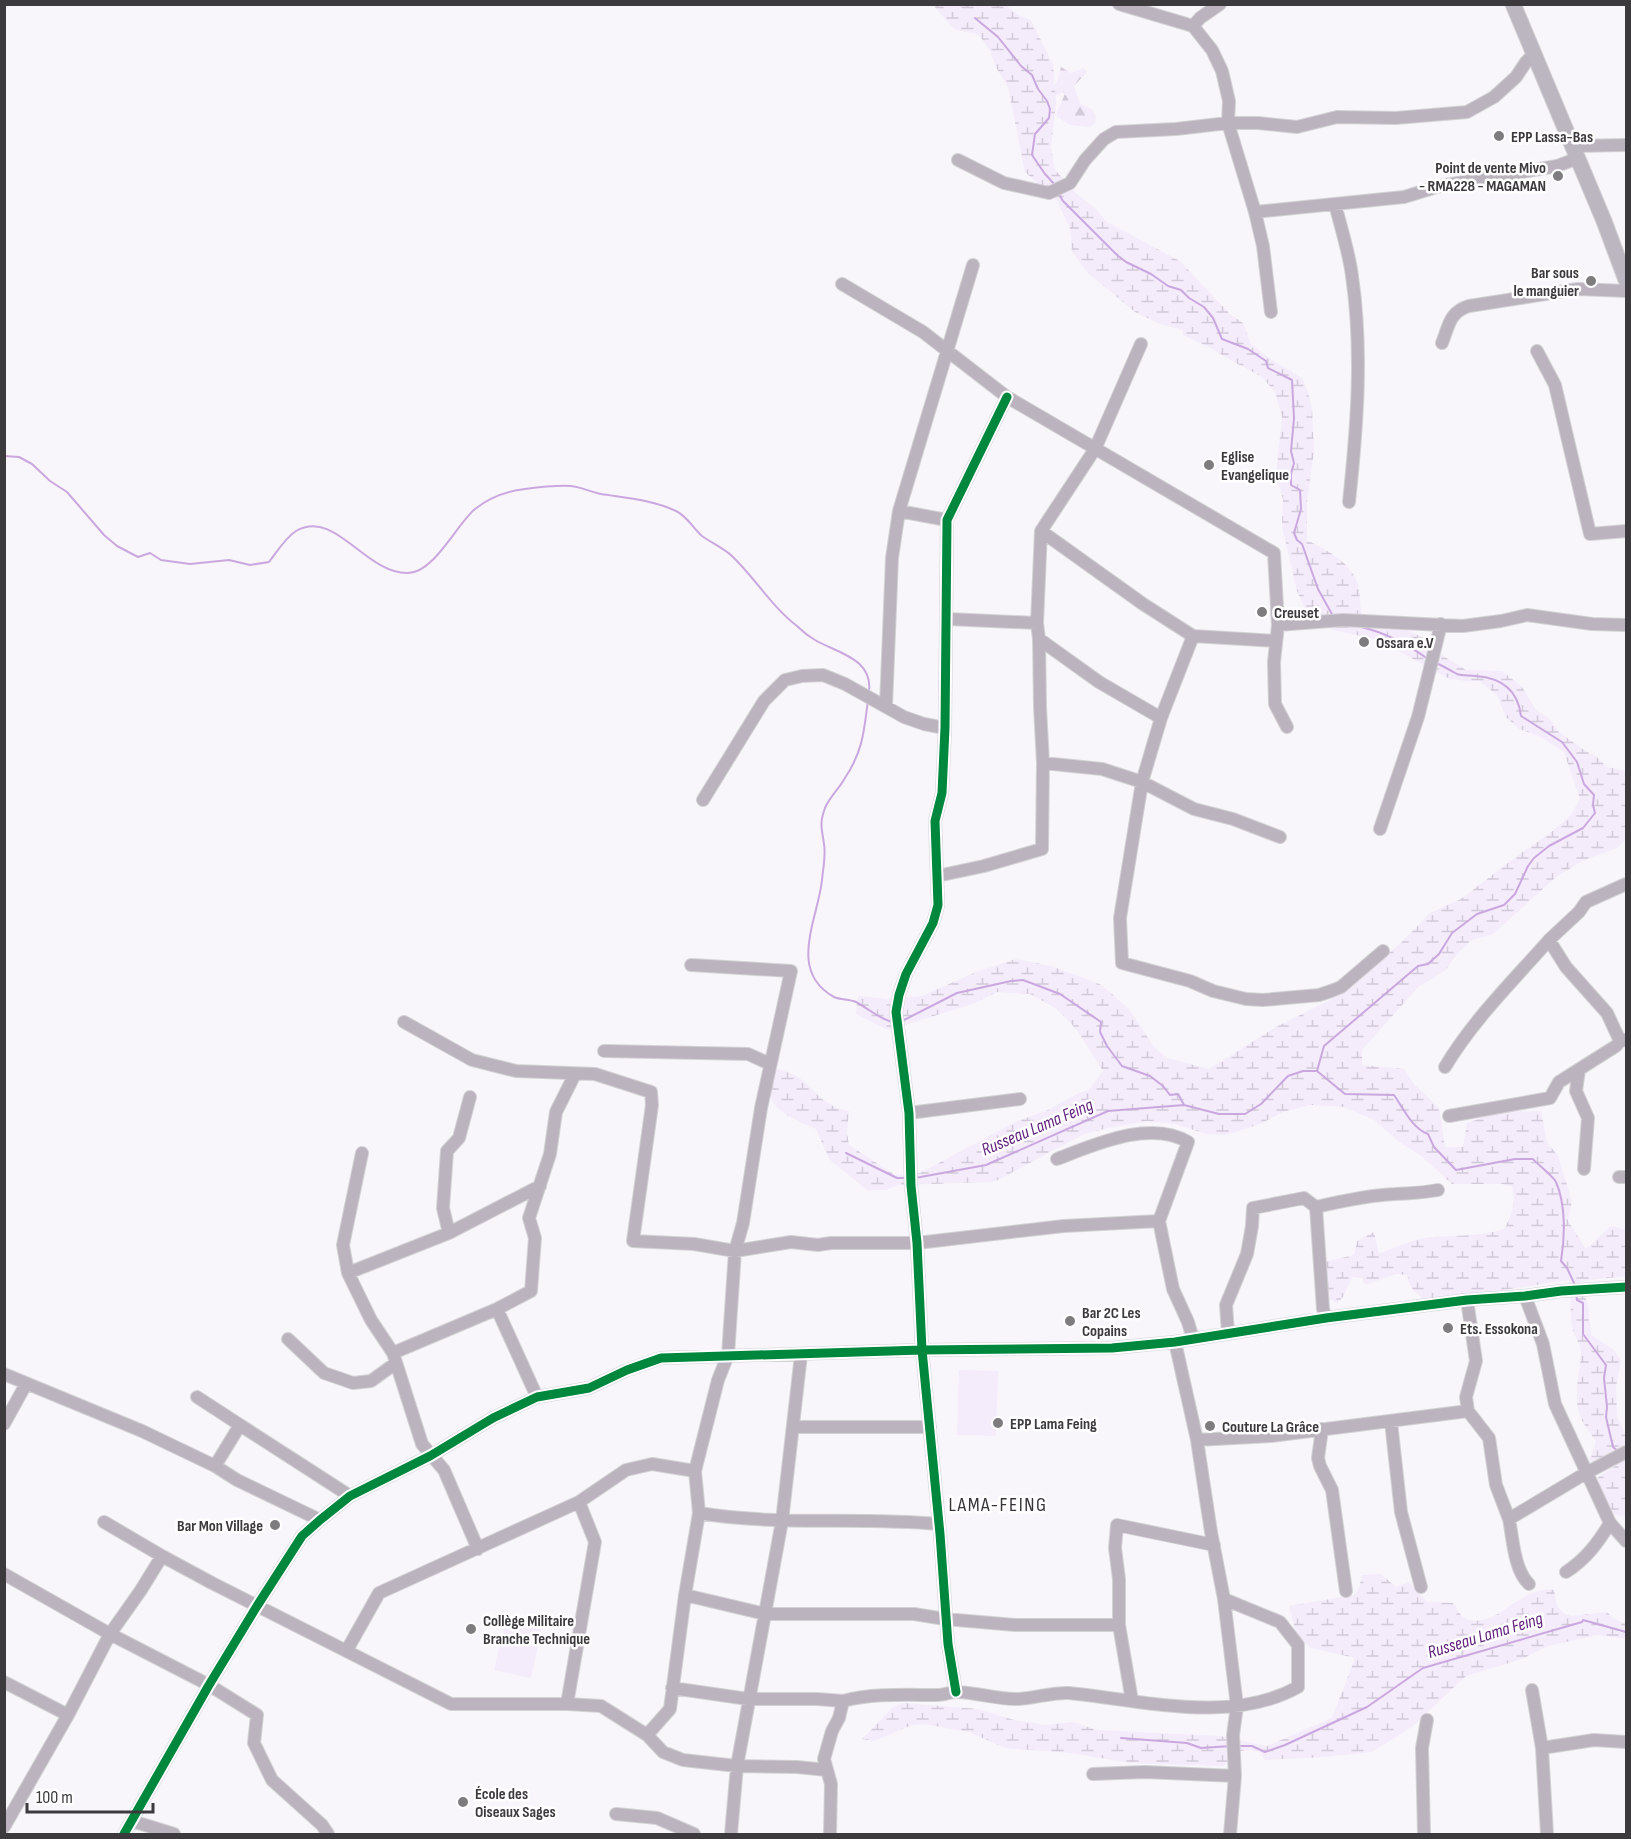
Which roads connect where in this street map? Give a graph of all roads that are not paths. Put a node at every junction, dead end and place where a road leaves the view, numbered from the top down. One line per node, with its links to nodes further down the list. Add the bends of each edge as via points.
1 (1119, 4): 4 (street)
2 (1221, 4): 4 (street)
3 (1514, 4): 5 (main road)
4 (1193, 26): 6 (street, via 1222,71 1229,101)
5 (1534, 54): 6 (street, via 1494,97 1467,112 1396,118 1337,117 1298,127); 8 (main road)
6 (1228, 123): 9 (street, via 1116,132 1085,160 1070,183 1049,193 1004,183); 11 (street)
7 (1626, 145): 8 (street)
8 (1575, 152): 10 (street, via 1557,166 1440,186 1404,197); 13 (main road)
9 (958, 160)
10 (1335, 204): 11 (street); 23 (street, via 1352,276 1359,363)
11 (1255, 212): 16 (street)
12 (973, 265): 19 (street)
13 (1626, 280)
14 (842, 284): 19 (street)
15 (1626, 291): 17 (street, via 1578,289 1468,306 1452,317)
16 (1271, 312)
17 (1442, 343)
18 (1141, 344): 22 (street)
19 (948, 351): 21 (street); 24 (street)
20 (1537, 351): 27 (street, via 1555,385 1590,534)
21 (1007, 397): 22 (street); 25 (street)
22 (1095, 449): 26 (street); 31 (street, via 1274,553)
23 (1349, 502)
24 (898, 511): 25 (street); 36 (street, via 892,558)
25 (947, 520): 28 (street)
26 (1041, 531): 29 (street); 33 (street)
27 (1626, 531)
28 (948, 619): 29 (street); 39 (street)
29 (1036, 623): 34 (street)
30 (1441, 624): 31 (street, via 1338,621); 32 (street, via 1462,626 1530,615); 43 (street, via 1418,717)
31 (1278, 625): 35 (street)
32 (1626, 625)
33 (1193, 636): 35 (street); 37 (street)
34 (1039, 639): 37 (street); 40 (street)
35 (1276, 640): 38 (street, via 1275,704)
36 (886, 706): 39 (street, via 904,717); 42 (street, via 823,675 785,680 764,701)
37 (1161, 718): 41 (street)
38 (1287, 727)
39 (945, 728): 45 (street, via 942,793 936,821)
40 (1043, 763): 41 (street, via 1102,769); 45 (street, via 1042,849)
41 (1142, 782): 44 (street, via 1194,809); 48 (street, via 1120,918 1122,963 1213,991 1263,1000 1319,996 1341,987)
42 (703, 800)
43 (1380, 829)
44 (1280, 837)
45 (937, 876): 59 (street, via 938,905 933,923 906,974 896,1012)
46 (1626, 884): 47 (street, via 1586,902)
47 (1549, 940): 51 (street, via 1566,967 1607,1013); 54 (street, via 1472,1027)
48 (1383, 951)
49 (691, 965): 53 (street, via 791,971)
50 (404, 1022): 56 (street, via 483,1064 516,1071)
51 (1623, 1040): 55 (street)
52 (604, 1051): 53 (street, via 748,1054)
53 (770, 1064): 70 (street)
54 (1445, 1067)
55 (1579, 1070): 60 (street, via 1559,1082 1550,1098); 63 (street, via 1576,1091 1588,1118)
56 (575, 1074): 64 (street, via 556,1112 550,1154); 70 (street, via 595,1074 651,1092 633,1241)
57 (470, 1097): 68 (street, via 459,1138 447,1151 443,1208)
58 (1020, 1099): 59 (street)
59 (909, 1113): 69 (street)
60 (1449, 1116)
61 (362, 1153): 71 (street, via 343,1245)
62 (1057, 1159): 67 (street, via 1128,1135 1147,1133 1188,1142)
63 (1584, 1170)
64 (540, 1186): 68 (street); 75 (street, via 529,1218 535,1238 531,1291)
65 (1438, 1190): 66 (street, via 1344,1200)
66 (1316, 1207): 76 (street); 77 (street, via 1304,1198 1253,1208 1247,1254 1226,1305)
67 (1159, 1221): 69 (street, via 1064,1226); 79 (street, via 1173,1288)
68 (449, 1233): 71 (street)
69 (917, 1243): 70 (street, via 791,1242); 81 (street)
70 (735, 1251): 82 (street)
71 (348, 1273): 84 (street)
72 (1626, 1287): 73 (street)
73 (1525, 1296): 74 (street); 101 (street, via 1543,1344 1555,1404)
74 (1467, 1300): 76 (street); 89 (street, via 1476,1361 1466,1397)
75 (497, 1309): 84 (street); 88 (street)
76 (1326, 1318): 77 (street)
77 (1228, 1333): 79 (street)
78 (288, 1339): 84 (street, via 324,1373 353,1383 371,1381)
79 (1193, 1339): 80 (street)
80 (1175, 1342): 81 (street, via 1112,1348); 96 (street)
81 (922, 1350): 83 (street); 94 (street)
82 (728, 1355): 83 (street); 88 (street, via 661,1358 589,1388); 100 (street)
83 (801, 1355): 93 (street)
84 (394, 1358): 98 (street, via 422,1444)
85 (4, 1374): 86 (street)
86 (26, 1384): 91 (street); 99 (street, via 142,1431)
87 (197, 1396): 92 (street)
88 (537, 1397): 98 (street)
89 (1468, 1411): 90 (street); 105 (street, via 1489,1437 1496,1485)
90 (1391, 1422): 95 (street); 118 (street, via 1401,1512)
91 (4, 1424)
92 (240, 1425): 99 (street); 102 (street)
93 (794, 1427): 94 (street); 107 (street)
94 (930, 1427): 110 (street)
95 (1322, 1429): 96 (street); 119 (street, via 1318,1458 1332,1490)
96 (1197, 1440): 112 (street)
97 (1623, 1454): 101 (street)
98 (430, 1456): 102 (street); 113 (street, via 444,1470)
99 (215, 1466): 106 (street)
100 (696, 1471): 103 (street, via 652,1464 626,1470); 104 (street)
101 (1586, 1473): 105 (street); 109 (street)
102 (350, 1496): 106 (street)
103 (579, 1502): 113 (street); 136 (street, via 596,1542)
104 (699, 1513): 107 (street); 120 (street)
105 (1509, 1519): 117 (street, via 1523,1579)
106 (320, 1520): 122 (street, via 302,1536)
107 (782, 1521): 110 (street); 123 (street)
108 (104, 1522): 114 (street)
109 (1610, 1523): 111 (street); 115 (street, via 1582,1562)
110 (938, 1524): 124 (street)
111 (1626, 1541)
112 (1214, 1545): 121 (street); 125 (street, via 1117,1525)
113 (478, 1549): 127 (street, via 379,1593)
114 (162, 1556): 122 (street); 126 (street)
115 (1566, 1572)
116 (4, 1574): 126 (street)
117 (1529, 1584)
118 (1421, 1587)
119 (1346, 1591)
120 (685, 1595): 123 (street); 130 (street)
121 (1224, 1599): 137 (street); 137 (street, via 1280,1622 1298,1645 1298,1687)
122 (257, 1606): 127 (street); 129 (street)
123 (765, 1614): 124 (street, via 914,1614); 133 (street)
124 (945, 1619): 125 (street, via 1016,1625); 132 (street)
125 (1119, 1625): 135 (street)
126 (110, 1634): 129 (street); 138 (street)
127 (347, 1650): 136 (street, via 451,1704)
128 (4, 1682): 138 (street)
129 (209, 1684): 149 (street); 153 (street, via 258,1715 254,1743 272,1780)
130 (672, 1688): 133 (street); 140 (street, via 670,1710)
131 (1532, 1690): 142 (street)
132 (956, 1692): 134 (street, via 864,1696); 135 (street, via 1020,1699 1066,1693)
133 (748, 1699): 134 (street); 143 (street)
134 (843, 1701): 144 (street, via 824,1759)
135 (1132, 1701): 137 (street, via 1177,1707)
136 (567, 1704): 140 (street, via 601,1706)
137 (1238, 1706): 146 (street, via 1233,1735)
138 (68, 1715): 147 (street)
139 (1427, 1720): 158 (street, via 1422,1748)
140 (647, 1735): 143 (street, via 663,1752 683,1760)
141 (1626, 1742): 142 (street, via 1594,1740)
142 (1542, 1748): 159 (street)
143 (737, 1766): 144 (street); 155 (street)
144 (827, 1770): 156 (street, via 831,1784)
145 (1093, 1774): 146 (street)
146 (1235, 1776): 157 (street)
147 (8, 1811): 150 (street)
148 (616, 1814): 154 (street, via 657,1818)
149 (132, 1821): 151 (street); 152 (street)
150 (4, 1827)
151 (124, 1834)
152 (174, 1834)
153 (328, 1834)
154 (694, 1834)
155 (731, 1834)
156 (830, 1834)
157 (1230, 1834)
158 (1424, 1834)
159 (1547, 1834)

